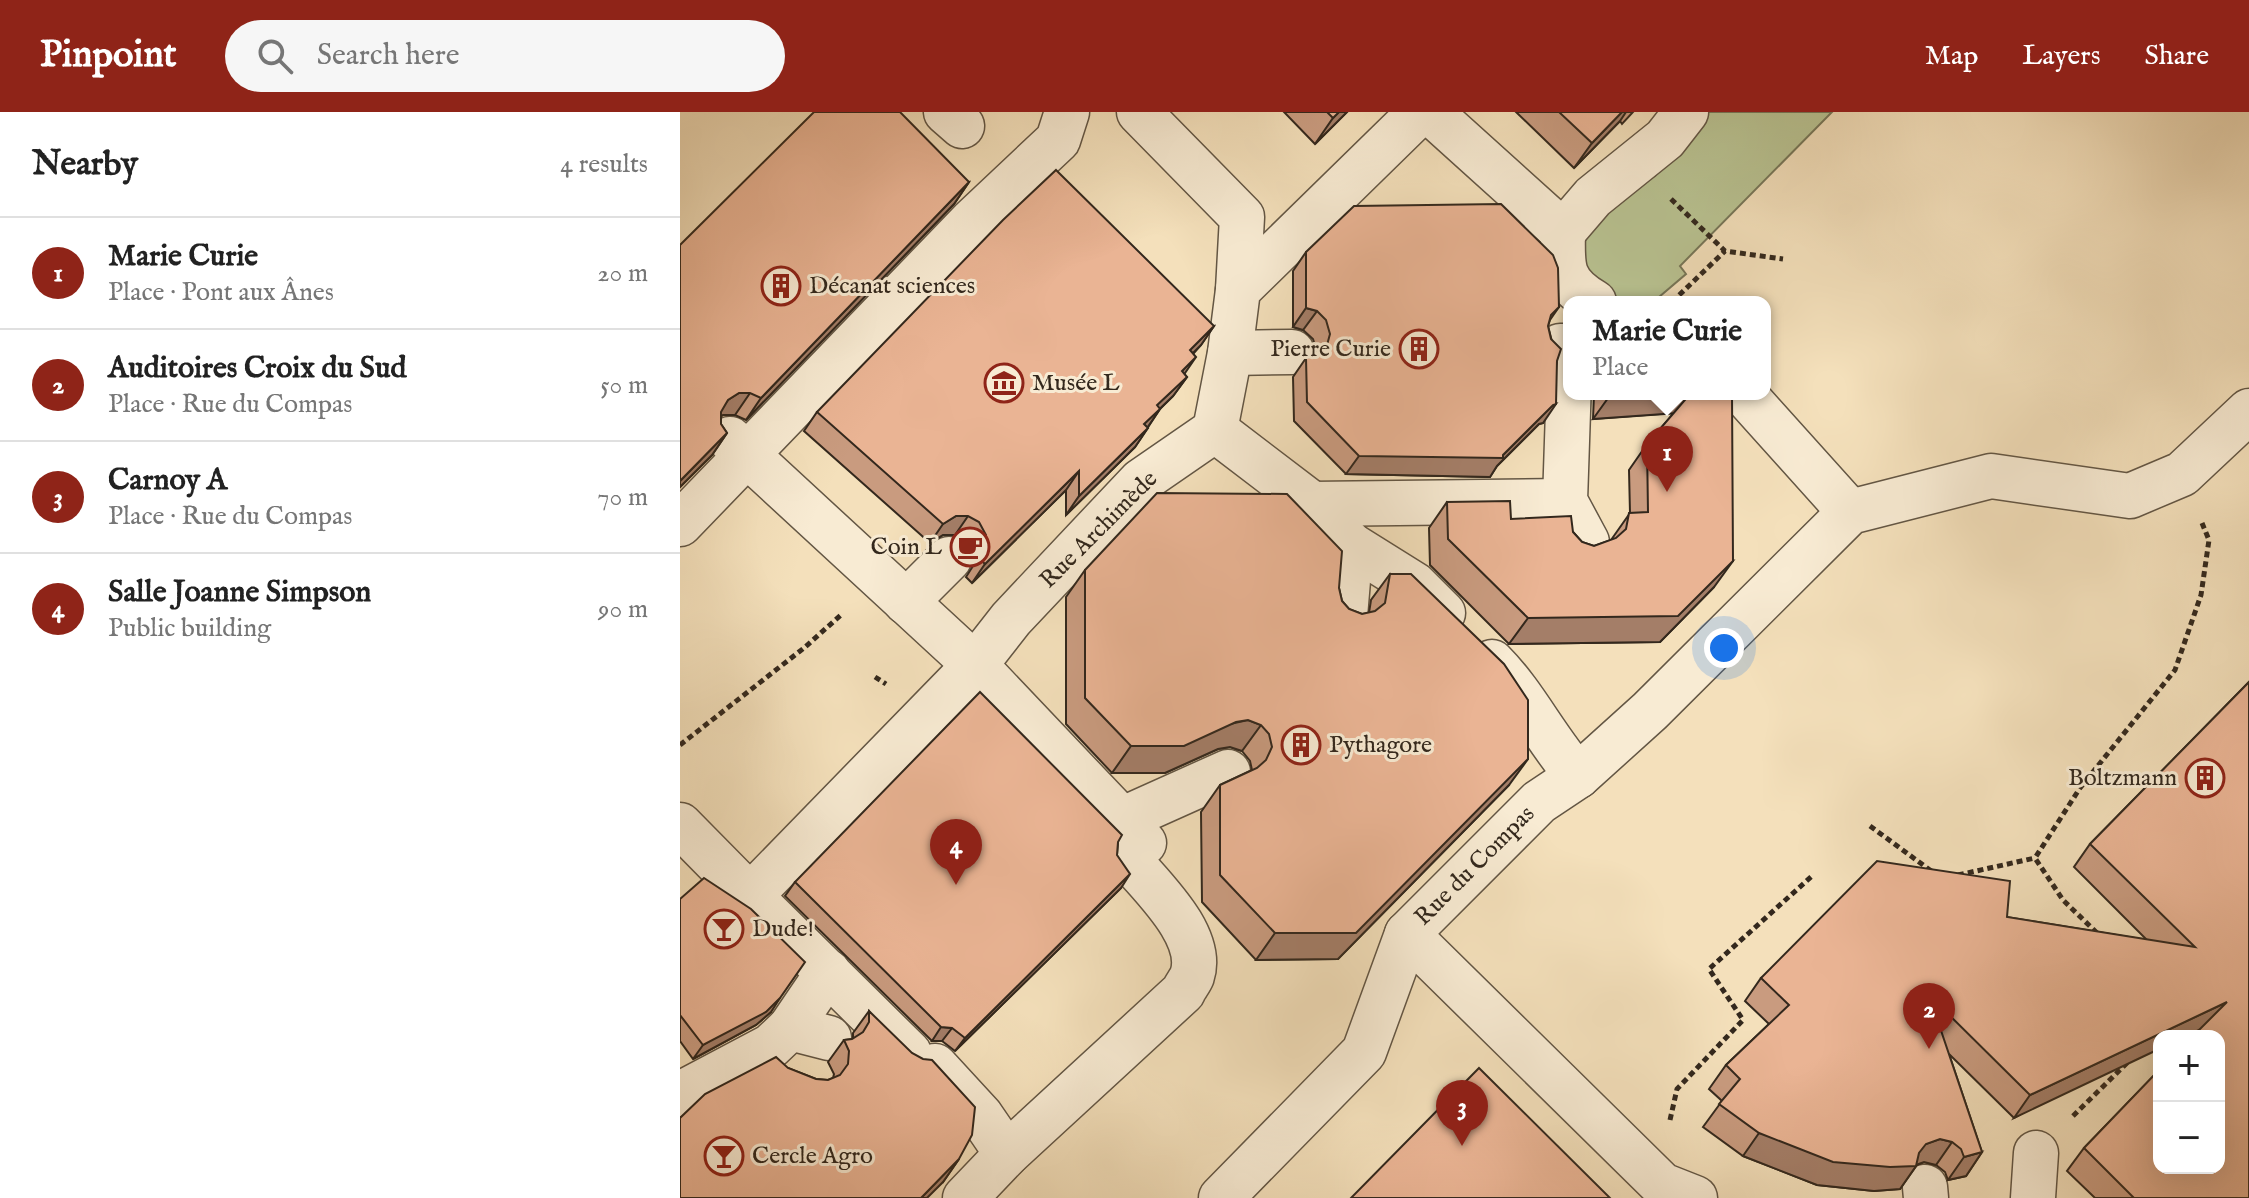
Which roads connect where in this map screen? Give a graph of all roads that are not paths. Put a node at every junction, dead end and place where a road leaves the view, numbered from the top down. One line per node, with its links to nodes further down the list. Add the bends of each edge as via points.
1 (1067, 112): 15 (street, via 1058,140 784,414)
2 (1139, 112): 7 (street, via 1242,217)
3 (1420, 112): 7 (street)
4 (1430, 112): 6 (street)
5 (1686, 112): 6 (street, via 1665,139 1593,197)
6 (1563, 232): 8 (street, via 1562,266)
7 (1238, 290): 10 (street)
8 (1580, 296)
9 (1292, 352): 10 (street)
10 (1230, 353): 14 (street)
11 (1566, 400): 16 (street)
12 (1749, 400): 18 (street)
13 (2249, 411): 18 (street, via 2182,474 2130,496 1991,476)
14 (1215, 430): 17 (street); 25 (street, Rue Archimède, via 1141,481 1011,619)
15 (739, 447): 19 (street); 23 (street)
16 (1565, 501): 17 (street); 21 (street, via 1587,542)
17 (1312, 504): 20 (street)
18 (1850, 512): 27 (street, Rue du Compas)
19 (680, 524)
20 (1351, 545): 24 (street); 27 (street, via 1415,585 1505,675)
21 (1577, 547)
22 (949, 559): 23 (street)
23 (906, 602): 25 (street)
24 (1345, 616)
25 (975, 665): 29 (street); 30 (street, Rue Archimède)
26 (1228, 772): 29 (street)
27 (1578, 776): 31 (street, Rue du Compas, via 1539,802)
28 (680, 825): 30 (street)
29 (1132, 842): 35 (street, via 1193,947 1193,975 1183,992)
30 (750, 896): 32 (street)
31 (1407, 934): 37 (street, Rue du Compas, via 1364,1052); 38 (street, via 1662,1185)
32 (828, 972): 33 (street, via 797,1046); 35 (street, via 981,1116)
33 (680, 1094)
34 (2036, 1153): 39 (street)
35 (1007, 1154): 36 (street)
36 (965, 1198)
37 (1221, 1198)
38 (1695, 1198)
39 (2033, 1198)

